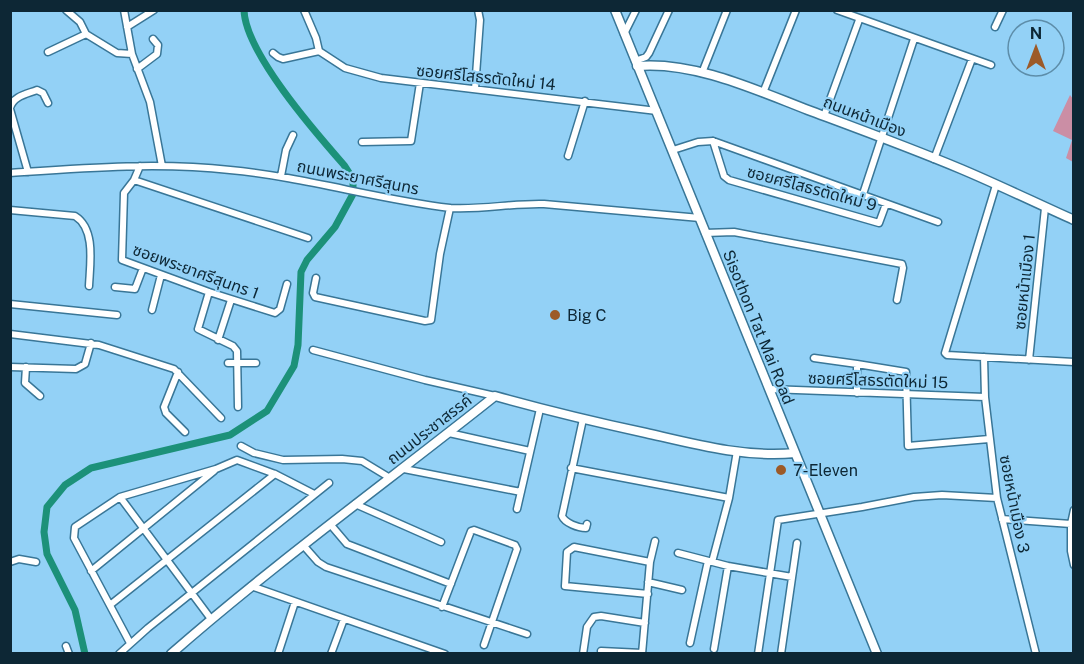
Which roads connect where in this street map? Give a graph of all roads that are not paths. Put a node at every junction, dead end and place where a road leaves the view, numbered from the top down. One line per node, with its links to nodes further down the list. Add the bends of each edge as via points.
1 (66, 10): 16 (street, via 80,22)
2 (124, 10): 14 (street)
3 (154, 10): 14 (street)
4 (304, 10): 20 (street)
5 (478, 10): 30 (street)
6 (615, 10): 17 (street, Sisothon Tat Mai Road)
7 (636, 10): 17 (street)
8 (669, 10): 25 (street, via 649,53)
9 (727, 10): 28 (street)
10 (796, 10): 31 (street)
11 (837, 10): 13 (street)
12 (1003, 10): 15 (street)
13 (860, 20): 19 (street); 36 (street)
14 (127, 27): 23 (street)
15 (995, 27)
16 (86, 34): 21 (street); 23 (street, via 117,53)
17 (624, 34): 25 (street, Sisothon Tat Mai Road)
18 (153, 39): 27 (street, via 158,45 157,54)
19 (914, 39): 24 (street); 38 (street)
20 (319, 51): 22 (street, via 283,58); 29 (street, ซอยศรีโสธรตัดใหม่ 14, via 361,73)
21 (48, 52)
22 (273, 53)
23 (132, 54): 27 (street)
24 (972, 60): 26 (street); 43 (street)
25 (636, 64): 28 (street, ถนนหน้าเมือง); 35 (street, Sisothon Tat Mai Road)
26 (992, 65)
27 (137, 69): 45 (street, via 150,102)
28 (702, 73): 31 (street, ถนนหน้าเมือง)
29 (420, 83): 30 (street, ซอยศรีโสธรตัดใหม่ 14); 40 (street, via 411,141)
30 (476, 89): 32 (street, ซอยศรีโสธรตัดใหม่ 14)
31 (763, 93): 36 (street, ถนนหน้าเมือง)
32 (585, 101): 35 (street, ซอยศรีโสธรตัดใหม่ 14); 42 (street)
33 (48, 103): 34 (street, via 37,90 15,99)
34 (10, 108): 46 (street)
35 (657, 111): 41 (street, Sisothon Tat Mai Road)
36 (824, 116): 38 (street, ถนนหน้าเมือง)
37 (292, 135): 48 (street)
38 (882, 139): 43 (street, ถนนหน้าเมือง); 51 (street)
39 (712, 141): 41 (street); 51 (street, ซอยศรีโสธรตัดใหม่ 9); 52 (street, ซอยศรีโสธรตัดใหม่ 9, via 723,176 729,180 879,223)
40 (362, 142)
41 (673, 150): 56 (street, Sisothon Tat Mai Road)
42 (568, 156)
43 (934, 159): 50 (street, ถนนหน้าเมือง)
44 (140, 166): 45 (street, ถนนพระยาศรีสุนทร); 46 (street, ถนนพระยาศรีสุนทร); 49 (street, ซอยพระยาศรีสุนทร 1)
45 (162, 166): 48 (street, ถนนพระยาศรีสุนทร)
46 (28, 172): 47 (street, ถนนพระยาศรีสุนทร)
47 (10, 174)
48 (281, 176): 53 (street, ถนนพระยาศรีสุนทร)
49 (134, 180): 60 (street); 61 (street, ซอยพระยาศรีสุนทร 1, via 124,193 121,256)
50 (996, 185): 54 (street, ถนนหน้าเมือง); 77 (street, via 945,351 947,355)
51 (863, 194): 52 (street, ซอยศรีโสธรตัดใหม่ 9)
52 (886, 204): 58 (street, ซอยศรีโสธรตัดใหม่ 9)
53 (450, 208): 56 (street, ถนนพระยาศรีสุนทร, via 524,203); 63 (street, via 431,320 315,297)
54 (1045, 208): 57 (street, ถนนหน้าเมือง); 79 (street, ซอยหน้าเมือง 1)
55 (10, 210): 65 (street, via 75,216 82,221 89,238)
56 (700, 218): 59 (street, Sisothon Tat Mai Road)
57 (1074, 220)
58 (938, 222)
59 (705, 233): 69 (street, via 741,233 902,264); 88 (street, Sisothon Tat Mai Road)
60 (308, 238)
61 (142, 268): 62 (street, ซอยพระยาศรีสุนทร 1); 66 (street, via 135,289)
62 (161, 275): 67 (street, ซอยพระยาศรีสุนทร 1); 71 (street)
63 (316, 278)
64 (287, 284): 68 (street, ซอยพระยาศรีสุนทร 1, via 280,309 275,313)
65 (89, 286)
66 (115, 287)
67 (209, 292): 68 (street, ซอยพระยาศรีสุนทร 1); 74 (street, via 198,329)
68 (231, 300): 74 (street)
69 (897, 300)
70 (10, 304): 72 (street)
71 (152, 310)
72 (117, 315)
73 (10, 334): 75 (street)
74 (218, 340): 82 (street, via 235,348)
75 (91, 344): 86 (street, via 85,364 76,369); 87 (street)
76 (313, 350): 92 (street)
77 (984, 357): 79 (street); 93 (street, ซอยหน้าเมือง 3)
78 (814, 358): 84 (street)
79 (1029, 360): 80 (street)
80 (1074, 362)
81 (228, 363): 82 (street)
82 (237, 363): 83 (street); 94 (street)
83 (256, 363)
84 (857, 364): 89 (street); 90 (street, via 906,372)
85 (10, 367): 86 (street)
86 (26, 367): 91 (street, via 26,383)
87 (178, 372): 96 (street); 98 (street, via 164,407)
88 (769, 389): 89 (street, ซอยศรีโสธรตัดใหม่ 15); 104 (street, Sisothon Tat Mai Road)
89 (857, 393): 90 (street, ซอยศรีโสธรตัดใหม่ 15)
90 (907, 394): 93 (street, ซอยศรีโสธรตัดใหม่ 15); 100 (street, via 908,446)
91 (40, 396)
92 (495, 396): 95 (street, ถนนประชาสรรค์); 99 (street, ถนนประชาสรรค์)
93 (985, 397): 100 (street, ซอยหน้าเมือง 3)
94 (238, 407)
95 (540, 409): 97 (street, ถนนประชาสรรค์); 102 (street)
96 (221, 418)
97 (583, 419): 103 (street, ถนนประชาสรรค์); 105 (street)
98 (185, 432)
99 (449, 433): 102 (street); 106 (street, ถนนประชาสรรค์)
100 (989, 439): 115 (street, ซอยหน้าเมือง 3)
101 (241, 446): 109 (street, via 283,460 362,461)
102 (530, 451): 111 (street)
103 (737, 451): 104 (street, ถนนประชาสรรค์); 114 (street)
104 (795, 453): 119 (street, Sisothon Tat Mai Road)
105 (571, 468): 114 (street); 122 (street, via 562,516 581,528)
106 (404, 469): 109 (street, ถนนประชาสรรค์); 111 (street)
107 (216, 470): 108 (street, via 237,460); 113 (street); 124 (street)
108 (275, 474): 112 (street); 130 (street)
109 (390, 478): 116 (street, ถนนประชาสรรค์)
110 (329, 483): 112 (street)
111 (521, 492): 117 (street)
112 (314, 494): 144 (street)
113 (120, 497): 124 (street); 137 (street, via 75,527 74,538)
114 (729, 498): 134 (street)
115 (997, 498): 119 (street, via 914,496); 120 (street, ซอยหน้าเมือง 3)
116 (355, 504): 121 (street, ถนนประชาสรรค์); 126 (street)
117 (517, 509)
118 (1074, 510): 123 (street)
119 (821, 514): 138 (street, via 777,520); 171 (street, Sisothon Tat Mai Road)
120 (1002, 519): 123 (street); 172 (street, ซอยหน้าเมือง 3)
121 (330, 524): 128 (street, ถนนประชาสรรค์); 141 (street, via 347,544)
122 (587, 524)
123 (1071, 524): 135 (street)
124 (144, 528): 130 (street); 137 (street)
125 (655, 541): 133 (street)
126 (441, 542)
127 (797, 543): 139 (street)
128 (303, 545): 142 (street, ถนนประชาสรรค์); 148 (street, via 327,567)
129 (678, 553): 134 (street)
130 (168, 561): 144 (street); 147 (street)
131 (10, 562): 132 (street)
132 (36, 562)
133 (650, 562): 140 (street); 145 (street, via 574,547 567,552 565,586)
134 (710, 562): 136 (street); 155 (street)
135 (1074, 564)
136 (728, 566): 138 (street); 158 (street)
137 (91, 571): 147 (street)
138 (769, 574): 139 (street); 169 (street)
139 (792, 577): 170 (street)
140 (648, 582): 143 (street); 145 (street)
141 (451, 584): 148 (street); 151 (street, via 471,531 515,545 517,549)
142 (251, 586): 146 (street); 149 (street, ถนนประชาสรรค์)
143 (682, 590)
144 (192, 593): 149 (street); 154 (street)
145 (648, 594): 152 (street)
146 (295, 602): 150 (street); 165 (street)
147 (110, 605): 154 (street)
148 (442, 607): 151 (street)
149 (211, 619): 164 (street, ถนนประชาสรรค์)
150 (344, 619): 160 (street); 166 (street)
151 (492, 622): 153 (street); 156 (street)
152 (645, 623): 161 (street); 168 (street, via 594,617 587,627)
153 (527, 634)
154 (130, 643): 163 (street)
155 (690, 643)
156 (484, 645)
157 (66, 646): 162 (street)
158 (714, 649)
159 (602, 651): 161 (street)
160 (433, 652): 167 (street)
161 (642, 653)
162 (69, 654)
163 (119, 654)
164 (171, 654)
165 (278, 654)
166 (332, 654)
167 (445, 654)
168 (583, 654)
169 (758, 654)
170 (781, 654)
171 (877, 654)
172 (1036, 654)

